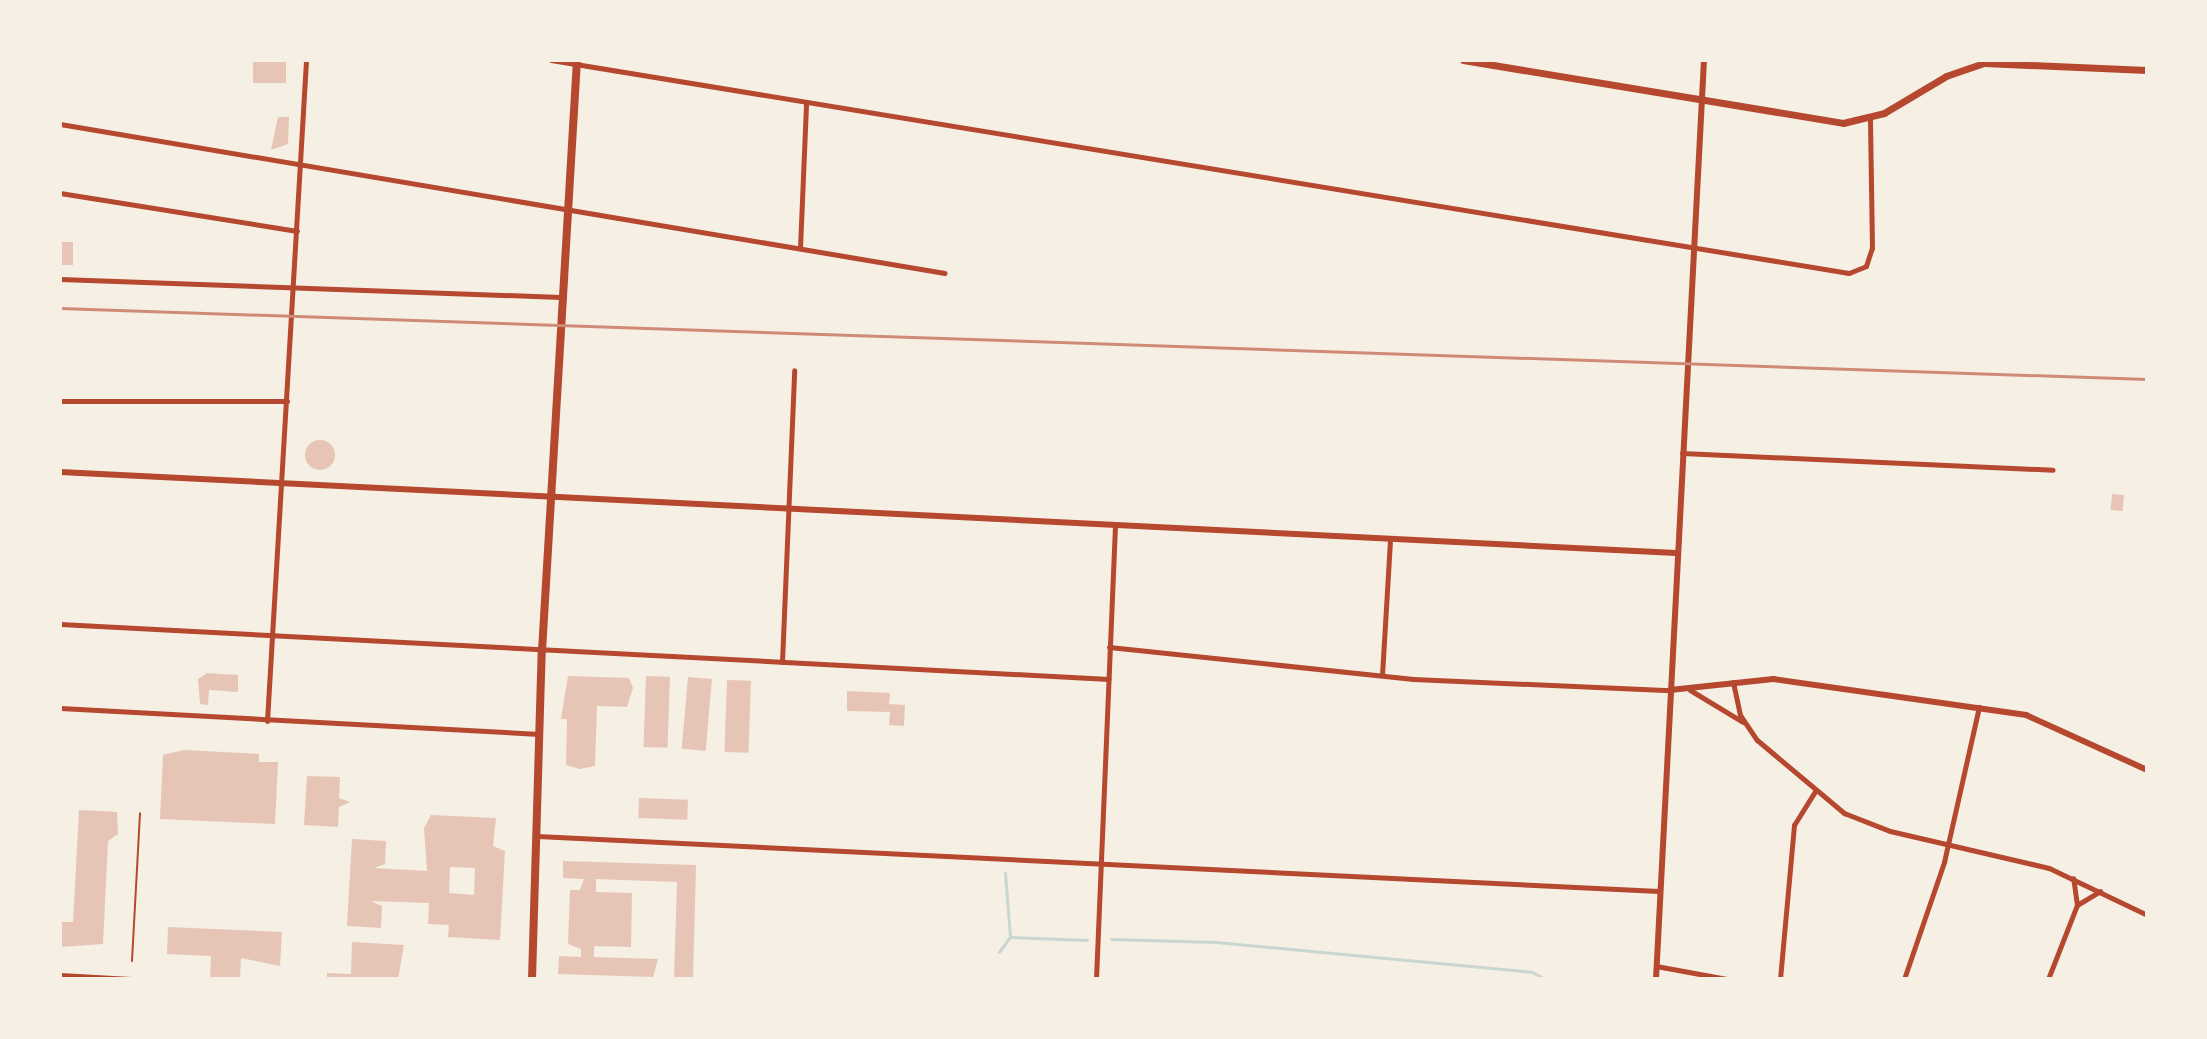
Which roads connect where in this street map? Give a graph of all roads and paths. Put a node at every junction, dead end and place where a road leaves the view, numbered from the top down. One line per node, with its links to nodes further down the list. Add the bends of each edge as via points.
1 (306, 60): 13 (street)
2 (551, 60): 5 (street)
3 (1463, 60): 6 (main road)
4 (1704, 60): 9 (street)
5 (577, 62): 10 (street); 15 (main road)
6 (1485, 62): 9 (main road)
7 (1984, 62): 8 (main road); 11 (main road)
8 (2147, 70)
9 (1703, 100): 11 (main road, via 1843,123); 18 (street)
10 (806, 104): 17 (street); 18 (street)
11 (1870, 118): 18 (street, via 1868,261 1849,273)
12 (60, 124): 13 (street)
13 (300, 165): 15 (street); 16 (street)
14 (60, 193): 16 (street)
15 (568, 210): 17 (street); 22 (main road)
16 (297, 231): 21 (street)
17 (800, 248): 19 (street)
18 (1696, 250): 26 (street)
19 (945, 273)
20 (60, 279): 21 (street)
21 (293, 287): 22 (street); 25 (street)
22 (561, 297): 30 (main road)
23 (794, 370): 31 (street)
24 (60, 401): 25 (street)
25 (287, 401): 29 (street)
26 (1681, 453): 27 (street); 34 (street)
27 (2053, 470)
28 (60, 472): 29 (street)
29 (283, 483): 30 (street); 36 (street)
30 (552, 497): 31 (street); 38 (main road)
31 (788, 508): 32 (street); 39 (street)
32 (1115, 527): 33 (street); 37 (street)
33 (1390, 542): 34 (street); 40 (street)
34 (1676, 553): 43 (street)
35 (60, 624): 36 (street)
36 (272, 634): 38 (street); 47 (street)
37 (1109, 647): 40 (street); 41 (street)
38 (542, 651): 39 (street); 49 (main road)
39 (782, 662): 41 (street)
40 (1382, 675): 43 (street)
41 (1109, 679): 55 (street)
42 (1733, 682): 44 (street); 45 (street, via 1773,679); 48 (street)
43 (1670, 690): 44 (street); 57 (street)
44 (1690, 690): 48 (street)
45 (1979, 707): 50 (street, via 2058,725); 54 (street)
46 (60, 708): 47 (street)
47 (267, 721): 49 (street)
48 (1744, 723): 51 (street)
49 (539, 734): 53 (main road)
50 (2147, 770)
51 (1815, 792): 54 (street, via 1861,821); 69 (street, via 1794,825)
52 (140, 813): 61 (path)
53 (537, 836): 55 (street); 65 (main road)
54 (1948, 843): 56 (street); 70 (street)
55 (1101, 864): 57 (street); 66 (street)
56 (2073, 878): 58 (street); 59 (street)
57 (1659, 891): 62 (street)
58 (2100, 891): 59 (street); 60 (street)
59 (2077, 905): 71 (street)
60 (2147, 915)
61 (132, 961)
62 (1656, 966): 67 (street); 68 (street)
63 (60, 975): 64 (street)
64 (131, 979)
65 (532, 979)
66 (1096, 979)
67 (1656, 979)
68 (1727, 979)
69 (1780, 979)
70 (1904, 979)
71 (2048, 979)

